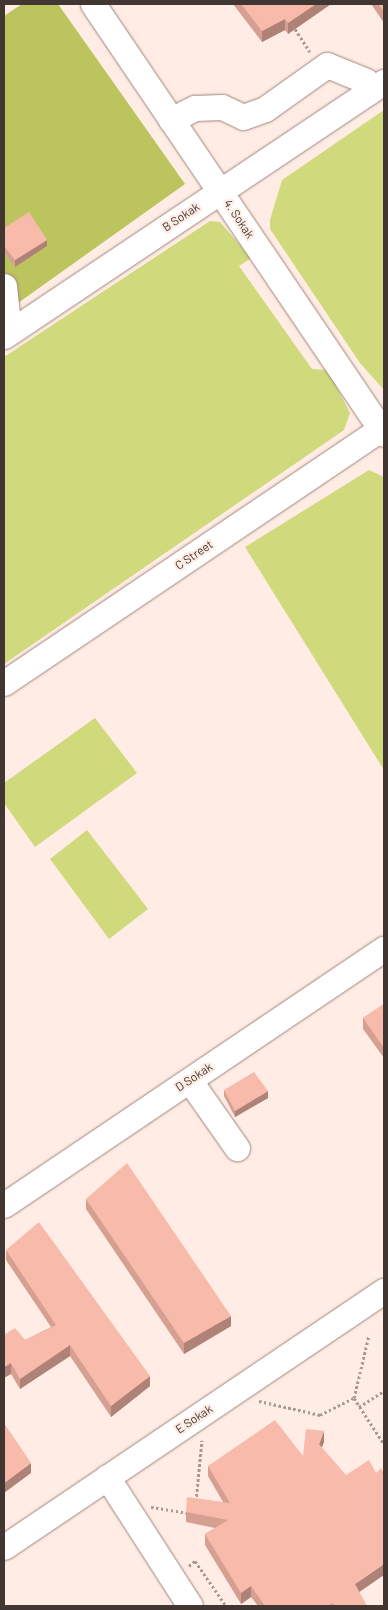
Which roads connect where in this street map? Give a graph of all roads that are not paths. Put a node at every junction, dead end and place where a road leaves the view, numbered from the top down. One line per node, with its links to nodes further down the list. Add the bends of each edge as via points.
1 (93, 4): 3 (lane, 4. Sokak)
2 (376, 87): 3 (lane, via 344,69 327,65 265,109 243,117 213,107 195,108); 4 (lane, B Sokak)
3 (171, 120): 4 (lane, 4. Sokak)
4 (220, 191): 6 (lane, B Sokak); 7 (lane, 4. Sokak)
5 (4, 286): 6 (lane)
6 (7, 334)
7 (383, 430): 8 (lane, C Street)
8 (4, 683)
9 (384, 948): 10 (lane, D Sokak)
10 (190, 1081): 11 (lane); 12 (lane, D Sokak)
11 (237, 1148)
12 (4, 1205)
13 (384, 1291): 14 (lane, E Sokak)
14 (107, 1477): 15 (lane, E Sokak); 16 (lane)
15 (4, 1547)
16 (190, 1606)

